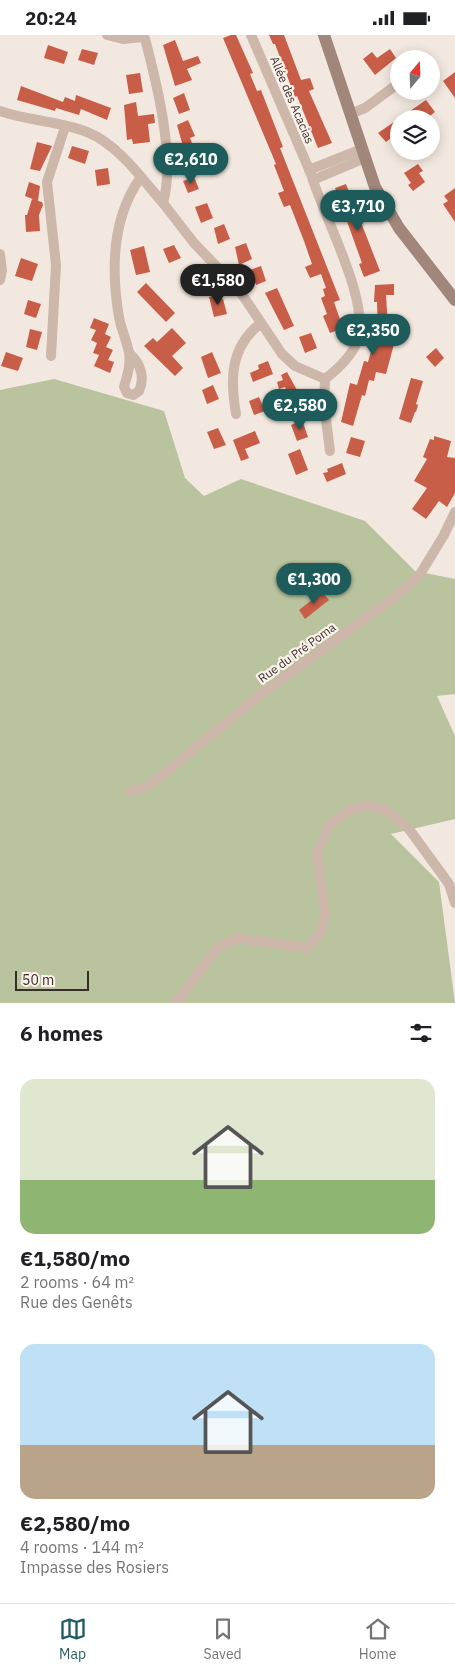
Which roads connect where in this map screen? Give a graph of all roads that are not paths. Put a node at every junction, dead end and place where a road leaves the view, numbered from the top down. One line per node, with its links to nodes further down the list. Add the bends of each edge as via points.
1 (107, 35): 4 (street, via 123,39)
2 (250, 35): 10 (street, Allée des Acacias)
3 (324, 35): 7 (street)
4 (144, 36): 12 (street, via 156,78 168,160)
5 (390, 90): 7 (street, via 365,108)
6 (0, 111): 8 (street)
7 (350, 114): 9 (street)
8 (65, 127): 11 (street, via 85,132 111,146); 18 (street, via 47,183 56,265)
9 (363, 154): 10 (street); 15 (street, via 375,187 399,228)
10 (311, 175): 19 (street, Allée des Acacias, via 359,308 357,341 343,363)
11 (141, 177): 12 (street); 17 (street, via 126,204 116,245 114,278 119,319)
12 (163, 203): 16 (street, via 194,243 231,279)
13 (0, 254): 14 (street)
14 (0, 280)
15 (455, 300)
16 (261, 323): 19 (street, via 282,354 295,366); 20 (street, via 241,347 232,371)
17 (130, 354)
18 (51, 356)
19 (325, 379): 21 (street)
20 (236, 414)
21 (330, 451)
22 (455, 512): 23 (street, Rue du Pré Poma, via 419,576 260,695 150,785)
23 (130, 792)
24 (455, 903): 25 (street, via 449,884 409,829 386,810 370,806 351,809 329,825 317,854 325,914 321,933 307,948 238,938 217,948)
25 (176, 1003)

